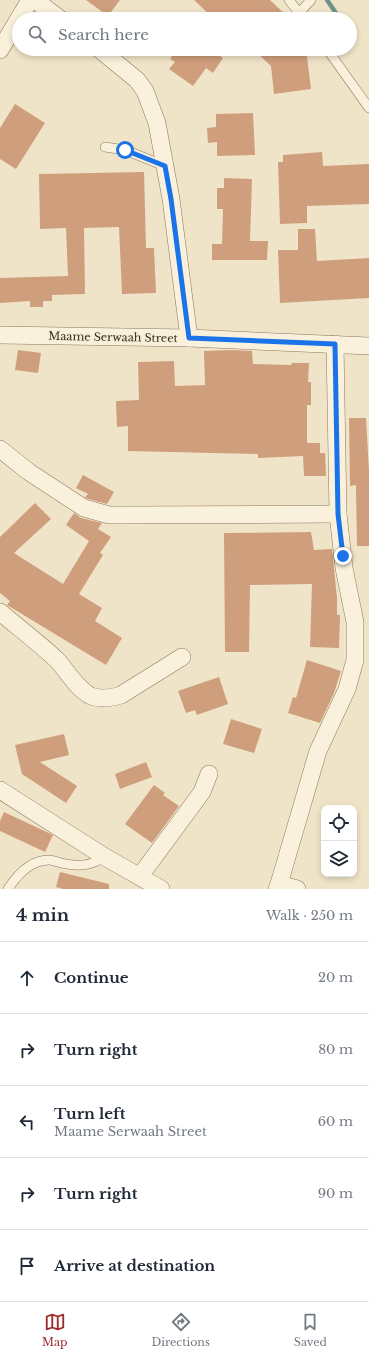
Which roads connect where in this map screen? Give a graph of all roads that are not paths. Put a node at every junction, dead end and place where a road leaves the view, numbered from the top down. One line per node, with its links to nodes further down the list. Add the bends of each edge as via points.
1 (30, 0): 5 (street)
2 (35, 0): 6 (street)
3 (289, 0): 7 (lane)
4 (311, 0): 8 (lane)
5 (23, 12)
6 (51, 12)
7 (299, 12)
8 (304, 12)
9 (12, 30): 10 (street)
10 (0, 50)
11 (108, 56): 15 (street, via 127,70 145,91 157,123)
12 (332, 56): 13 (lane)
13 (369, 108)
14 (105, 147): 15 (lane, via 125,150)
15 (165, 166): 17 (street)
16 (0, 335): 17 (street, Maame Serwaah Street)
17 (189, 338): 18 (street, Maame Serwaah Street)
18 (335, 344): 19 (street, Maame Serwaah Street); 21 (street)
19 (369, 346)
20 (0, 449): 21 (street, via 29,472 84,508 97,513)
21 (338, 514): 28 (street, via 344,568 355,622 355,660 347,689 318,751)
22 (0, 612): 23 (street, via 56,659 90,696 98,698 121,695)
23 (182, 657)
24 (209, 774): 27 (street, via 202,792)
25 (0, 790): 26 (street)
26 (105, 857): 27 (street); 29 (lane, via 94,864 82,866 49,860 35,863 20,873)
27 (140, 876): 30 (street)
28 (278, 886): 31 (street)
29 (8, 889)
30 (161, 889)
31 (297, 889)

